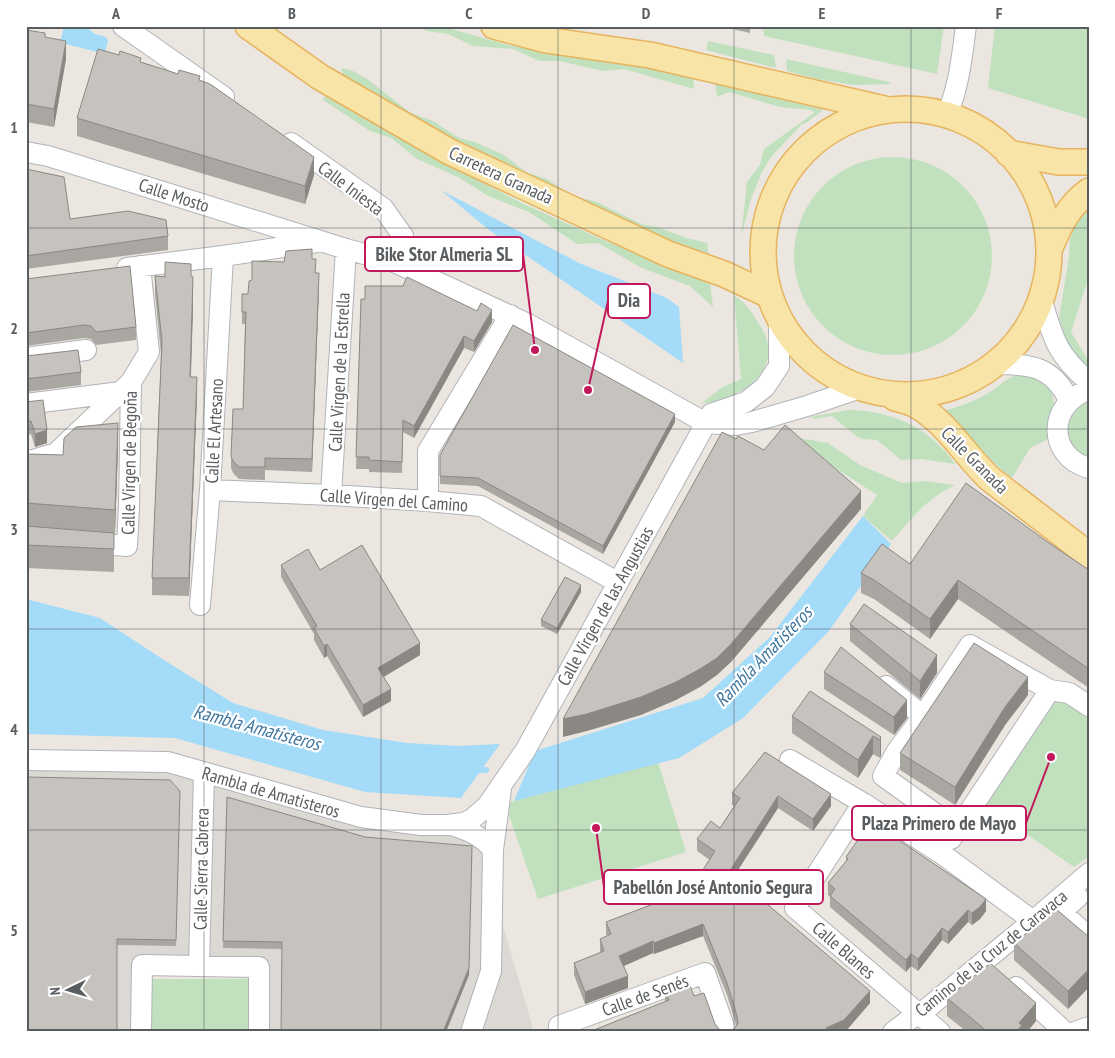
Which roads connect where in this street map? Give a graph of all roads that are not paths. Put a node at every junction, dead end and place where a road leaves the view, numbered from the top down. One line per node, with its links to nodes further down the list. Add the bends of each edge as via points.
1 (124, 26): 5 (street)
2 (248, 26): 20 (main road, Carretera Granada, via 320,77 450,152 668,254 724,274)
3 (494, 26): 6 (main road, via 546,40 650,55)
4 (966, 26): 7 (street, via 961,69)
5 (237, 106)
6 (888, 110): 7 (main road, via 905,108); 20 (main road, via 862,115 824,134 793,163 781,181 772,200 763,242)
7 (947, 115): 10 (main road, via 986,133)
8 (277, 134): 17 (street, Calle Iniesta, via 383,208 403,236)
9 (26, 152): 13 (street, Calle Mosto, via 57,158)
10 (1008, 152): 11 (main road, via 1059,162); 15 (main road, via 1039,199 1047,229)
11 (1089, 162)
12 (1089, 191): 15 (main road, via 1068,212)
13 (320, 241): 14 (street, Calle Mosto); 16 (street)
14 (346, 250): 17 (street, Calle Mosto); 37 (street, Calle Virgen de la Estrella)
15 (1048, 252): 21 (main road)
16 (223, 256): 18 (street); 36 (street, Calle El Artesano)
17 (394, 262): 22 (street, Calle Mosto)
18 (140, 266): 19 (street); 28 (street, Calle Virgen de Begoña, via 149,352)
19 (111, 270)
20 (769, 295): 23 (main road)
21 (1041, 298): 26 (main road, via 1030,324); 27 (street, via 1056,344 1069,364)
22 (510, 315): 33 (street, Calle Mosto); 38 (street, via 428,451)
23 (780, 320): 30 (main road, via 809,358 832,375); 33 (street, via 780,366 765,386 746,402 711,414)
24 (86, 350): 25 (street)
25 (26, 358)
26 (995, 364): 30 (main road, via 968,382 948,390 906,396); 31 (street, via 1021,364 1041,369 1055,378)
27 (1089, 382)
28 (126, 387): 32 (street); 34 (street, via 56,453); 39 (street, Calle Virgen de Begoña, via 127,546)
29 (1089, 390): 31 (street)
30 (870, 391): 33 (street, via 752,422 736,425); 40 (main road, Calle Granada, via 914,404 930,415 989,478)
31 (1069, 400): 35 (street, via 1058,421 1060,445 1076,463)
32 (26, 404)
33 (706, 422): 41 (street, Calle Virgen de las Angustias)
34 (26, 462)
35 (1089, 468)
36 (210, 490): 37 (street, Calle Virgen del Camino); 42 (street, Calle El Artesano)
37 (331, 495): 38 (street, Calle Virgen del Camino)
38 (428, 501): 41 (street, Calle Virgen del Camino, via 481,506)
39 (72, 542)
40 (1089, 555)
41 (617, 582): 50 (street, Calle Virgen de las Angustias, via 531,741)
42 (200, 605)
43 (872, 675): 46 (street)
44 (1050, 690): 45 (street, via 1069,692); 46 (street, via 970,645 946,664); 53 (street)
45 (1089, 706)
46 (923, 716): 53 (street, via 889,746 883,776)
47 (26, 760): 49 (street, Rambla de Amatisteros, via 159,761)
48 (790, 760): 51 (street)
49 (204, 772): 52 (street, Rambla de Amatisteros, via 361,817 421,825); 61 (street, Calle Sierra Cabrera)
50 (501, 787): 52 (street, Rambla de Amatisteros, via 479,813); 54 (street)
51 (864, 803): 55 (street); 62 (street, Calle Blanes, via 795,908)
52 (451, 825): 54 (street, via 479,836)
53 (958, 830): 55 (street)
54 (493, 850): 66 (street, via 491,971)
55 (942, 854): 58 (street)
56 (1089, 873): 58 (street, Camino de la Cruz de Caravaca)
57 (1089, 888): 59 (street, via 1061,912)
58 (1034, 921): 60 (street, Camino de la Cruz de Caravaca)
59 (1089, 937)
60 (986, 959): 62 (street, Camino de la Cruz de Caravaca); 71 (street)
61 (199, 965): 64 (street, via 142,965); 65 (street, via 259,967)
62 (919, 1015): 69 (street, Camino de la Cruz de Caravaca); 70 (street)
63 (1089, 1026): 72 (street)
64 (141, 1032)
65 (259, 1032)
66 (471, 1032)
67 (559, 1032): 68 (street, Calle de Senés, via 559,1026 705,972)
68 (726, 1032)
69 (893, 1032)
70 (940, 1032)
71 (1065, 1032)
72 (1075, 1032)

